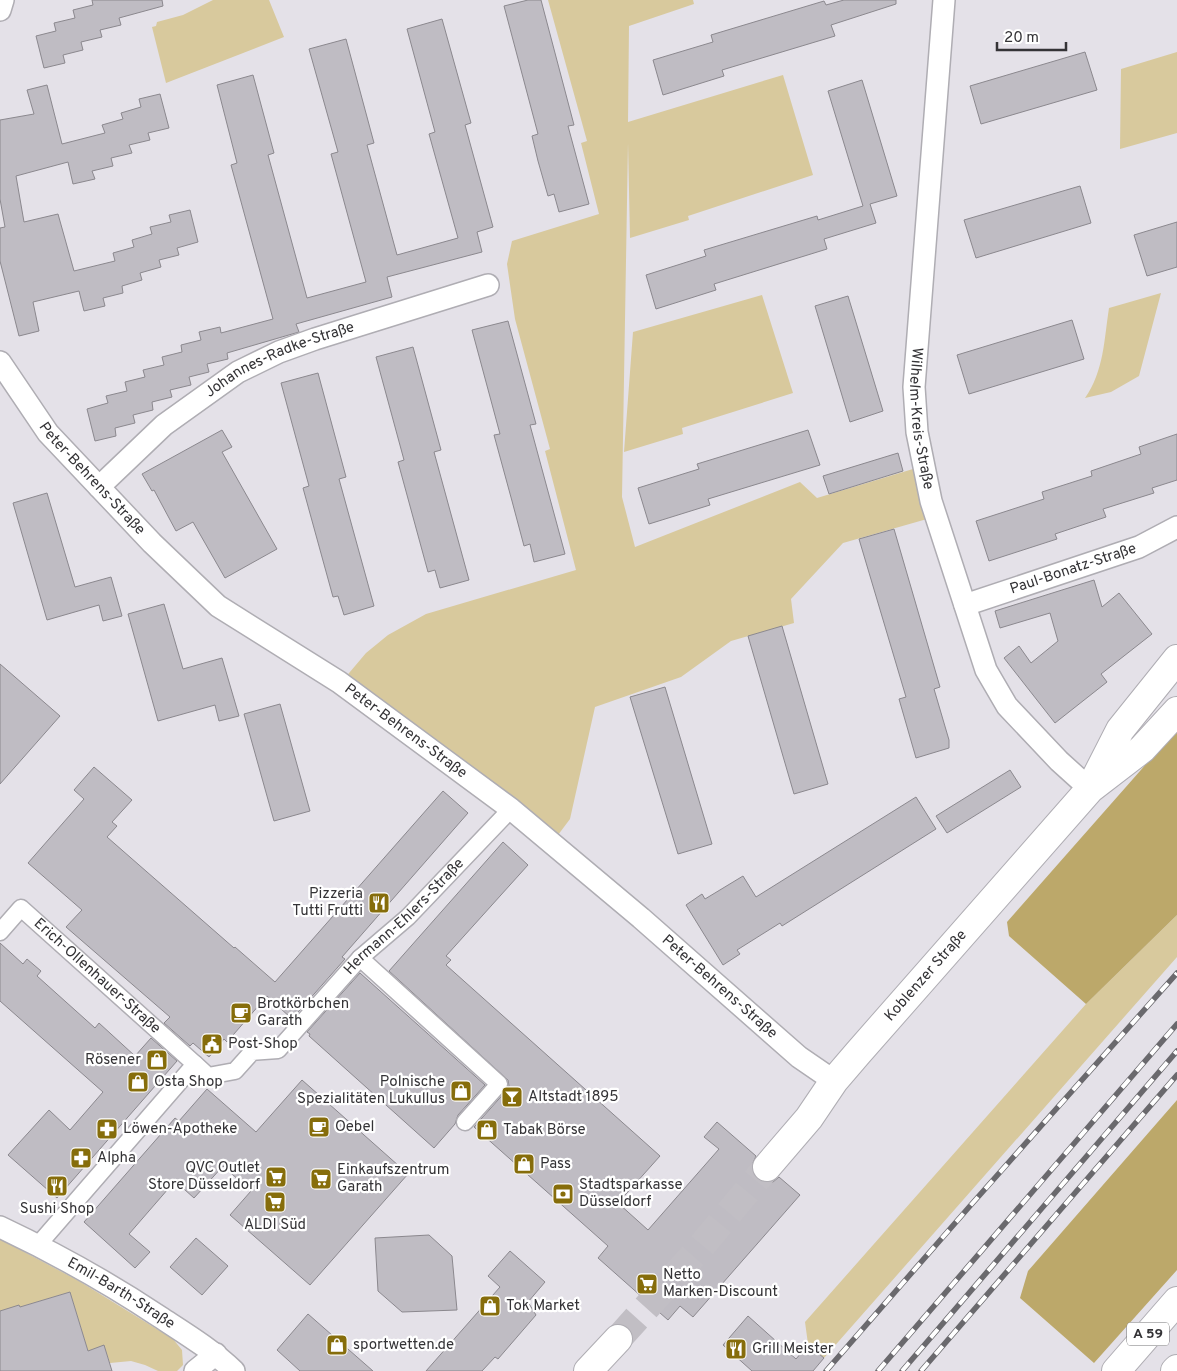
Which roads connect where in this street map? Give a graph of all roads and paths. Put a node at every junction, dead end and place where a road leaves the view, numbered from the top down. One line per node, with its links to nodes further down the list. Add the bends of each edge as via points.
1 (4, 0): 3 (street)
2 (944, 0): 8 (street, Wilhelm-Kreis-Straße, via 914,387 917,432 931,501)
3 (0, 10)
4 (488, 285): 6 (street, Johannes-Radke-Straße, via 315,339 238,372 164,425)
5 (0, 362): 6 (street, Peter-Behrens-Straße, via 48,433)
6 (99, 487): 12 (street, Peter-Behrens-Straße, via 218,606 340,682)
7 (1177, 527): 8 (street, Paul-Bonatz-Straße, via 1139,547)
8 (965, 605): 11 (street, Wilhelm-Kreis-Straße, via 986,670 1007,706)
9 (1177, 660): 11 (main road, Koblenzer Straße, via 1120,730)
10 (1177, 711): 11 (main road, Koblenzer Straße, via 1142,749)
11 (1090, 789): 16 (main road, Koblenzer Straße)
12 (511, 809): 14 (street, Hermann-Ehlers-Straße, via 408,917); 16 (street, Peter-Behrens-Straße, via 641,918 798,1057)
13 (0, 932): 15 (street, Erich-Ollenhauer-Straße, via 21,908)
14 (360, 958): 15 (street, Hermann-Ehlers-Straße, via 278,1050 252,1052 235,1071 208,1076); 17 (street, via 499,1084)
15 (195, 1064): 20 (street)
16 (834, 1081): 18 (main road, Koblenzer Straße, via 812,1114)
17 (465, 1122)
18 (767, 1166)
19 (0, 1227): 20 (street, Emil-Barth-Straße)
20 (38, 1245): 23 (street, Emil-Barth-Straße, via 126,1294)
21 (1177, 1301): 24 (main road, A 59)
22 (618, 1339): 27 (main road)
23 (216, 1354): 25 (street); 26 (street, Emil-Barth-Straße)
24 (1118, 1369)
25 (195, 1371)
26 (234, 1371)
27 (588, 1371)

